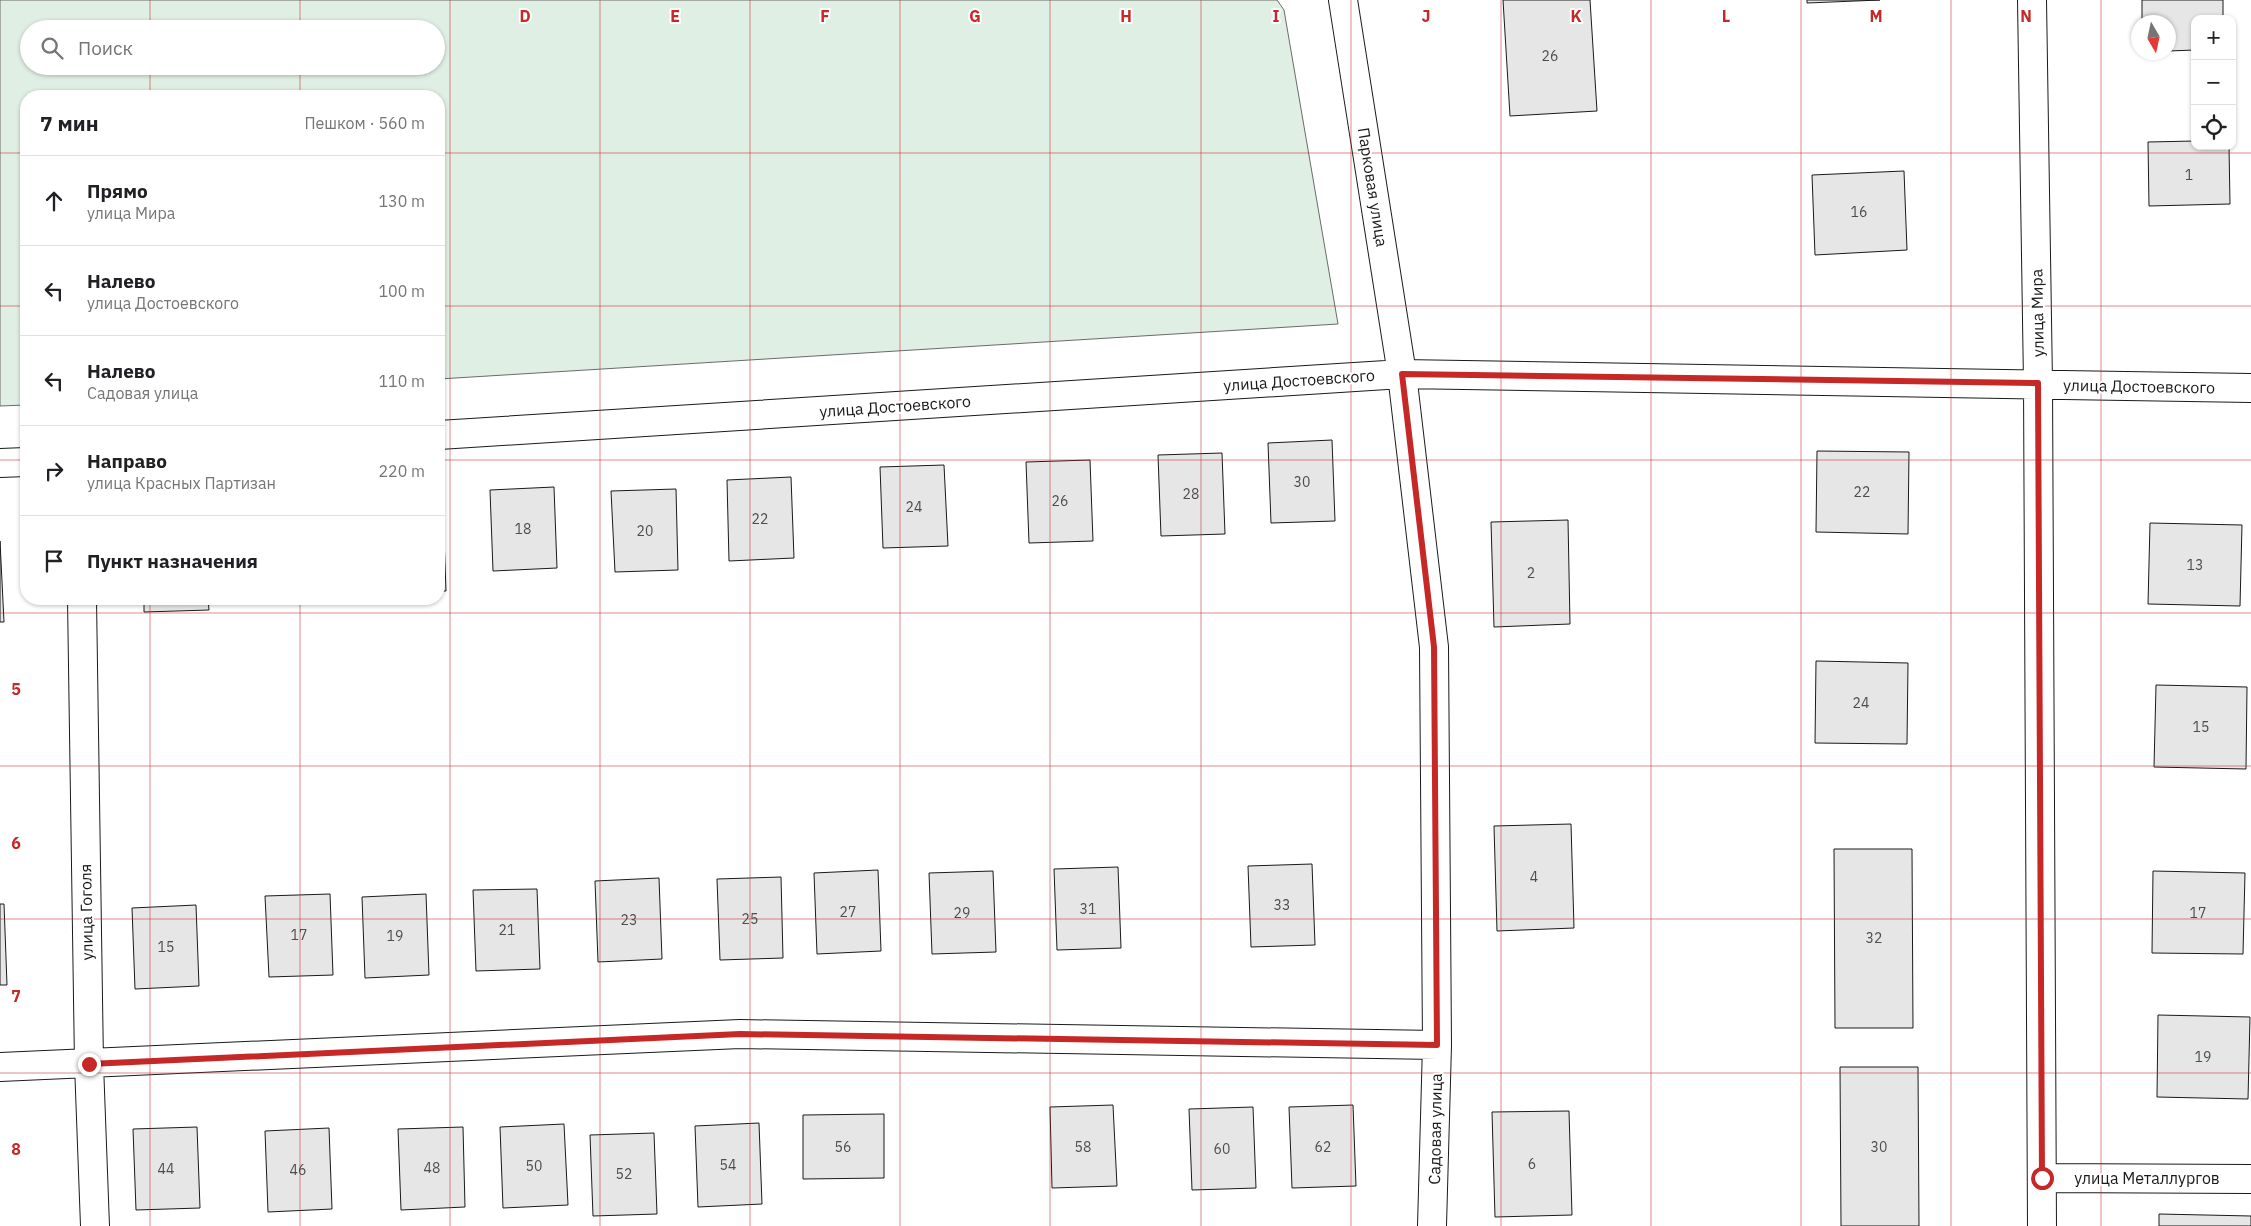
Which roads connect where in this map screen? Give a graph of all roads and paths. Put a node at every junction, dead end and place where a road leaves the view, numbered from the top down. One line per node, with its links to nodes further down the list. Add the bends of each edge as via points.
1 (1343, 0): 3 (street, Парковая улица)
2 (2032, 0): 4 (street, улица Мира)
3 (1402, 374): 4 (street, улица Достоевского); 6 (street, улица Достоевского); 10 (street, Садовая улица, via 1434,647)
4 (2038, 383): 5 (street, улица Достоевского); 13 (street, улица Мира)
5 (2251, 388)
6 (445, 436)
7 (20, 462): 8 (street)
8 (0, 464)
9 (82, 605): 11 (street, улица Гоголя)
10 (1437, 1045): 11 (street, via 740,1034); 16 (street, Садовая улица)
11 (89, 1064): 12 (street); 15 (street, улица Гоголя)
12 (0, 1067)
13 (2042, 1178): 14 (street, улица Металлургов); 17 (street, улица Мира)
14 (2251, 1179)
15 (96, 1226)
16 (1432, 1226)
17 (2042, 1226)

